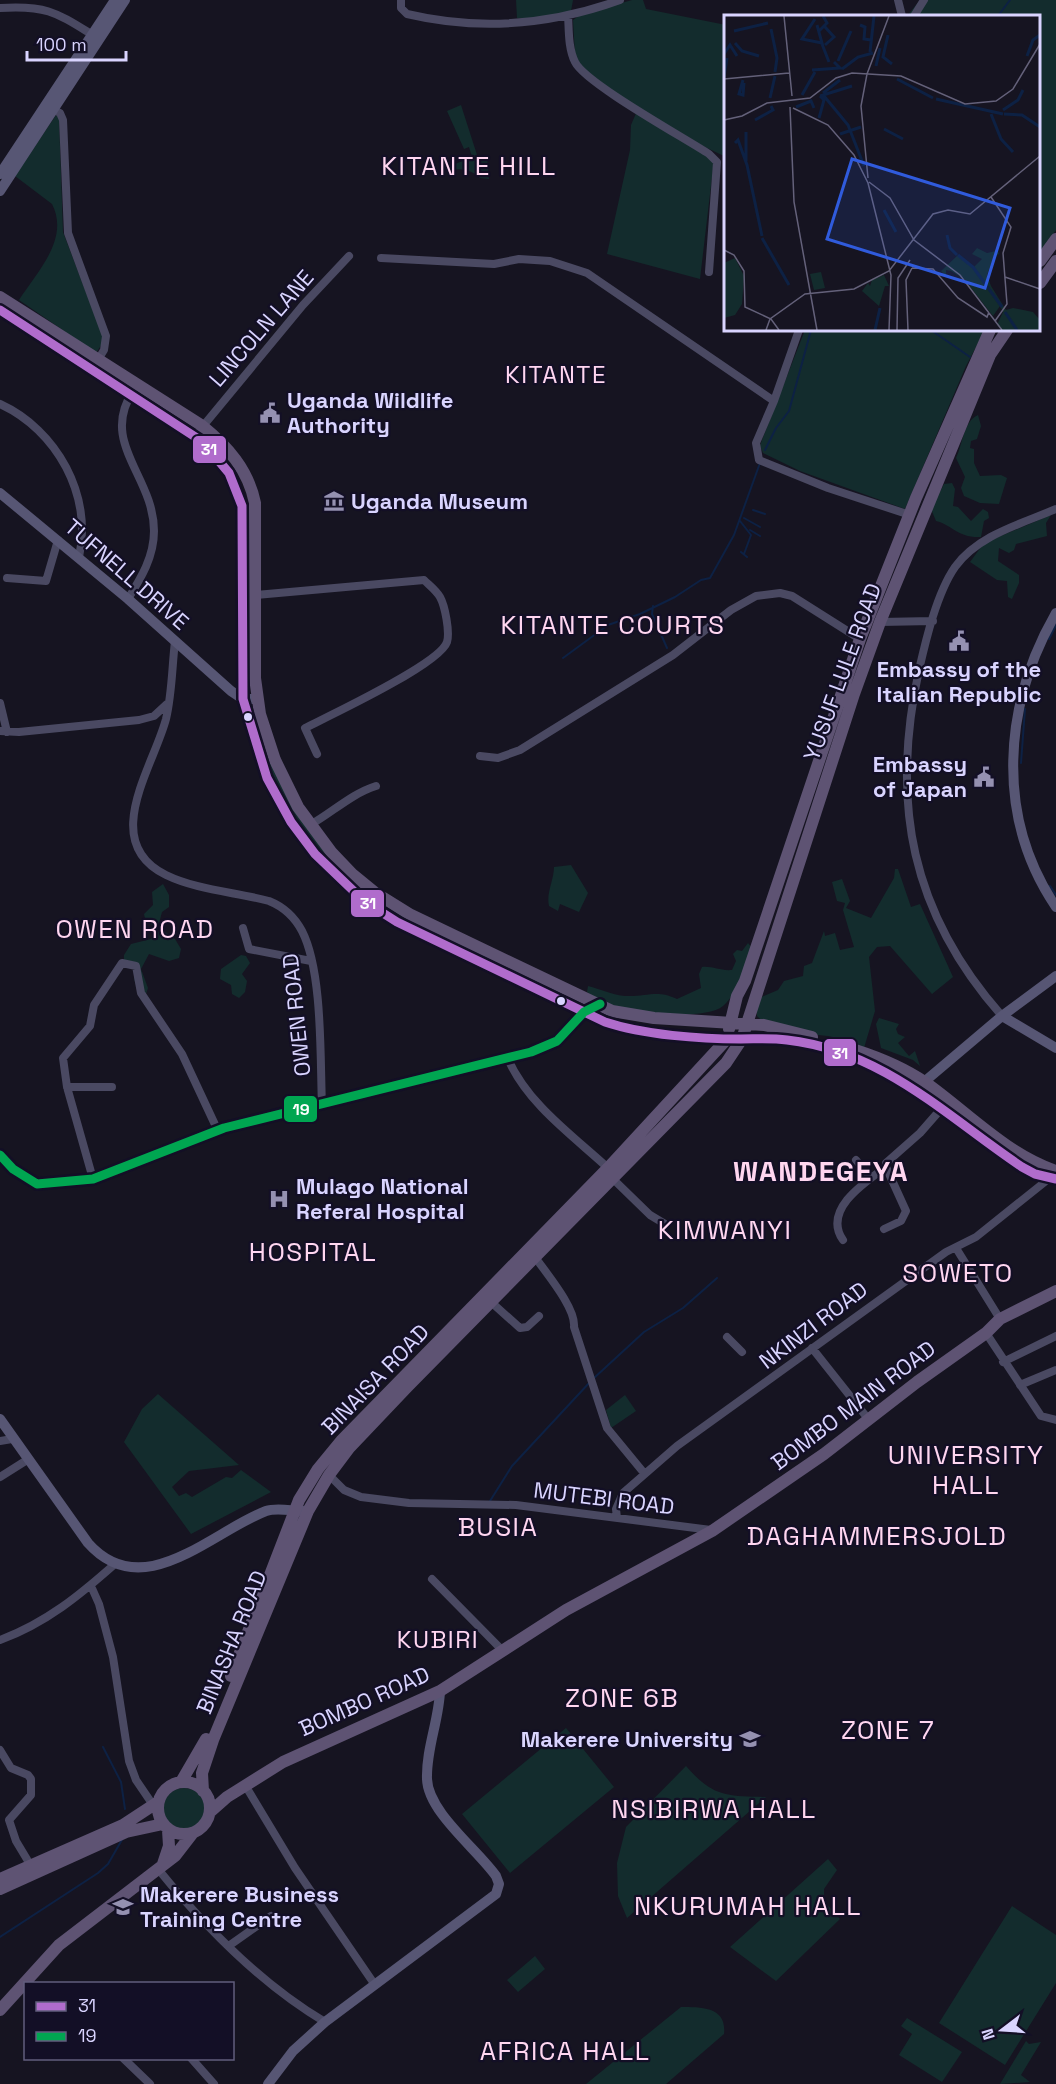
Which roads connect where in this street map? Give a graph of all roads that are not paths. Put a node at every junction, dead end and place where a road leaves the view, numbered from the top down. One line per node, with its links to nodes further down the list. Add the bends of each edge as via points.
1 (115, 0): 12 (street)
2 (125, 0): 12 (street)
3 (401, 0): 9 (street, via 401,8 407,14 472,24)
4 (620, 0): 9 (street)
5 (897, 0): 10 (street)
6 (924, 0): 11 (street)
7 (30, 3): 8 (street); 12 (street, via 56,12)
8 (0, 8)
9 (568, 15): 21 (street, via 571,51 580,70 717,162)
10 (902, 15)
11 (915, 15)
12 (96, 37): 13 (street); 14 (street)
13 (54, 110): 15 (street); 28 (street, via 63,120 68,233 106,336 106,346)
14 (0, 174)
15 (0, 191)
16 (1056, 239): 19 (main road)
17 (349, 256): 33 (street, LINCOLN LANE)
18 (381, 258): 31 (street, via 494,264 519,259 550,261 586,273)
19 (1041, 260)
20 (1056, 261): 22 (main road)
21 (709, 273)
22 (1041, 282)
23 (0, 297): 28 (main road)
24 (0, 310): 28 (main road)
25 (798, 332): 31 (street)
26 (989, 332): 37 (main road, YUSUF LULE ROAD)
27 (1006, 332): 45 (main road, YUSUF LULE ROAD, via 990,355)
28 (95, 364): 29 (main road); 30 (main road)
29 (138, 383): 30 (street); 33 (main road)
30 (131, 394): 34 (main road); 42 (street, via 121,412 121,433 146,492 154,530 150,559)
31 (774, 401): 37 (street, via 756,443 759,460)
32 (0, 404): 39 (street, via 40,433 68,468 81,508 83,540)
33 (201, 425): 34 (street, LINCOLN LANE); 41 (main road, via 237,460 252,489)
34 (194, 436): 48 (main road, via 218,457 229,473 242,506)
35 (0, 493): 38 (street, TUFNELL DRIVE)
36 (1056, 509): 44 (street, via 981,542 956,567)
37 (910, 515): 46 (main road, YUSUF LULE ROAD)
38 (58, 540): 39 (street, TUFNELL DRIVE); 40 (street, via 46,580)
39 (79, 557): 42 (street, TUFNELL DRIVE)
40 (7, 578)
41 (256, 595): 48 (main road); 56 (street, via 424,579 442,603 447,634 444,647 419,667 305,728)
42 (129, 599): 47 (street, TUFNELL DRIVE)
43 (1056, 613): 63 (street, via 1028,670 1020,698 1013,742 1013,790 1016,816 1031,865)
44 (933, 621): 45 (street); 72 (street, via 918,674 908,735 906,795 913,844 918,870 946,938 973,983)
45 (880, 622): 50 (main road, YUSUF LULE ROAD)
46 (860, 639): 50 (main road, YUSUF LULE ROAD); 57 (street, via 792,596 756,596 731,610 673,655 520,750 498,758)
47 (176, 641): 49 (street, TUFNELL DRIVE); 54 (street, OWEN ROAD)
48 (249, 675): 49 (street); 51 (main road); 52 (main road)
49 (227, 687): 51 (street, TUFNELL DRIVE)
50 (848, 692): 60 (main road, YUSUF LULE ROAD); 61 (main road, YUSUF LULE ROAD)
51 (243, 699): 52 (street); 64 (main road, via 267,778 291,822 315,854 364,901)
52 (258, 699): 59 (main road, via 275,760)
53 (0, 703): 55 (street)
54 (168, 703): 55 (street, via 148,719); 66 (street, OWEN ROAD, via 134,808 133,836 139,852 156,869 176,878 279,905 294,917 303,932)
55 (3, 731)
56 (317, 754)
57 (480, 756)
58 (376, 786): 59 (street, via 354,795)
59 (310, 825): 64 (main road, via 332,853)
60 (786, 856): 61 (main road); 62 (main road, YUSUF LULE ROAD)
61 (798, 861): 62 (main road, YUSUF LULE ROAD)
62 (780, 897): 73 (main road, YUSUF LULE ROAD); 75 (main road, YUSUF LULE ROAD)
63 (1056, 907)
64 (409, 921): 68 (main road); 70 (main road)
65 (243, 928): 66 (street, via 249,949)
66 (311, 961): 83 (street, OWEN ROAD)
67 (1056, 976): 72 (street)
68 (568, 988): 69 (main road); 70 (street)
69 (600, 1004): 71 (street); 73 (main road, via 628,1015)
70 (569, 1005): 71 (main road); 74 (street)
71 (584, 1012): 74 (street); 76 (main road, via 625,1029)
72 (1002, 1016): 78 (street); 80 (street)
73 (730, 1023): 75 (main road); 76 (main road, YUSUF LULE ROAD)
74 (571, 1024): 79 (street, via 555,1042)
75 (748, 1024): 77 (main road, YUSUF LULE ROAD); 80 (main road, via 828,1040 899,1067)
76 (727, 1039): 77 (main road); 90 (main road, BINAISA ROAD)
77 (742, 1039): 84 (main road, via 787,1040 852,1057 916,1089); 90 (main road, BINAISA ROAD, via 726,1063)
78 (1056, 1048)
79 (508, 1059): 83 (street); 90 (street, via 533,1097)
80 (924, 1083): 86 (main road)
81 (67, 1087): 82 (street); 85 (street, via 63,1058 90,1026 94,1005 118,965 127,962 136,966 141,993 182,1054); 93 (street)
82 (112, 1087)
83 (322, 1106): 85 (street)
84 (941, 1109): 86 (main road); 89 (street)
85 (218, 1131): 93 (street)
86 (991, 1140): 91 (main road, via 1035,1174)
87 (0, 1155): 93 (street, via 37,1184)
88 (856, 1160): 92 (street)
89 (886, 1167): 92 (street); 95 (street, via 906,1211 901,1221)
90 (610, 1173): 94 (street, via 650,1215); 98 (main road, BINAISA ROAD); 120 (main road, BINAISA ROAD, via 341,1442 314,1475)
91 (1054, 1176): 97 (street, NKINZI ROAD)
92 (871, 1178): 96 (street, via 844,1204 836,1224)
93 (93, 1179)
94 (665, 1224)
95 (884, 1229)
96 (843, 1240)
97 (956, 1248): 102 (street); 106 (street, NKINZI ROAD)
98 (535, 1257): 100 (main road, BINAISA ROAD); 117 (street, via 575,1321 607,1428)
99 (1056, 1291): 102 (main road, BOMBO MAIN ROAD)
100 (491, 1302): 101 (street, via 520,1328); 118 (main road, BINAISA ROAD, via 350,1447)
101 (539, 1316)
102 (1000, 1319): 103 (main road, BOMBO MAIN ROAD)
103 (986, 1333): 108 (street); 112 (main road, BOMBO MAIN ROAD)
104 (727, 1336): 107 (street)
105 (1056, 1336): 108 (street)
106 (812, 1348): 112 (street); 117 (street, NKINZI ROAD)
107 (742, 1352)
108 (1003, 1362): 110 (street)
109 (1056, 1370): 110 (street)
110 (1020, 1385): 113 (street, via 1042,1418)
111 (0, 1419): 114 (street)
112 (869, 1420): 123 (main road, BOMBO MAIN ROAD)
113 (1056, 1420)
114 (12, 1439): 115 (street); 116 (street)
115 (0, 1441)
116 (27, 1460): 119 (street); 125 (street, via 88,1543)
117 (645, 1473): 122 (street, NKINZI ROAD, via 618,1500)
118 (329, 1474): 121 (main road, BINAISA ROAD); 122 (street, MUTEBI ROAD, via 344,1490 361,1497 409,1503 490,1503)
119 (0, 1477)
120 (294, 1511): 121 (street); 125 (street, via 266,1511 159,1564 137,1567); 132 (main road, BINAISA ROAD, via 213,1723)
121 (309, 1511): 134 (main road, BINASHA ROAD, via 206,1758 201,1778)
122 (617, 1518): 123 (street, MUTEBI ROAD)
123 (712, 1531): 124 (main road, BOMBO MAIN ROAD)
124 (673, 1551): 129 (main road, BOMBO ROAD)
125 (116, 1563): 127 (street)
126 (432, 1579): 129 (street)
127 (91, 1586): 128 (street, via 52,1616); 136 (street, via 113,1657 129,1761 136,1780)
128 (0, 1640)
129 (502, 1650): 130 (main road, BOMBO ROAD)
130 (440, 1691): 133 (main road, BOMBO ROAD, via 299,1754); 150 (street, via 428,1769 429,1793 489,1866 498,1880 498,1888 496,1894)
131 (0, 1750): 140 (street, via 11,1768 31,1779 31,1796 9,1820)
132 (181, 1782): 134 (main road); 136 (main road, via 168,1787)
133 (245, 1785): 135 (main road, BOMBO ROAD); 150 (street, via 295,1868)
134 (205, 1793): 135 (main road); 137 (main road)
135 (227, 1797): 137 (main road, BOMBO ROAD)
136 (156, 1803): 138 (main road); 140 (main road, via 123,1825)
137 (210, 1812): 139 (main road, via 202,1827)
138 (166, 1827): 139 (main road, via 176,1834); 141 (main road, via 169,1845); 143 (main road, via 126,1832)
139 (192, 1833): 141 (main road, via 180,1851)
140 (31, 1866): 142 (main road)
141 (161, 1867): 145 (street, via 183,1899); 146 (main road, via 67,1939)
142 (0, 1879)
143 (0, 1889)
144 (271, 1916): 145 (street)
145 (230, 1945): 152 (street, via 278,1991)
146 (36, 1970): 147 (main road); 148 (street)
147 (25, 1982)
148 (35, 1982)
149 (24, 1983): 151 (main road)
150 (375, 1985): 152 (street)
151 (0, 2010)
152 (325, 2022): 157 (street, via 293,2050)
153 (125, 2060): 155 (street)
154 (193, 2060): 156 (street)
155 (150, 2084)
156 (214, 2084)
157 (268, 2084)

